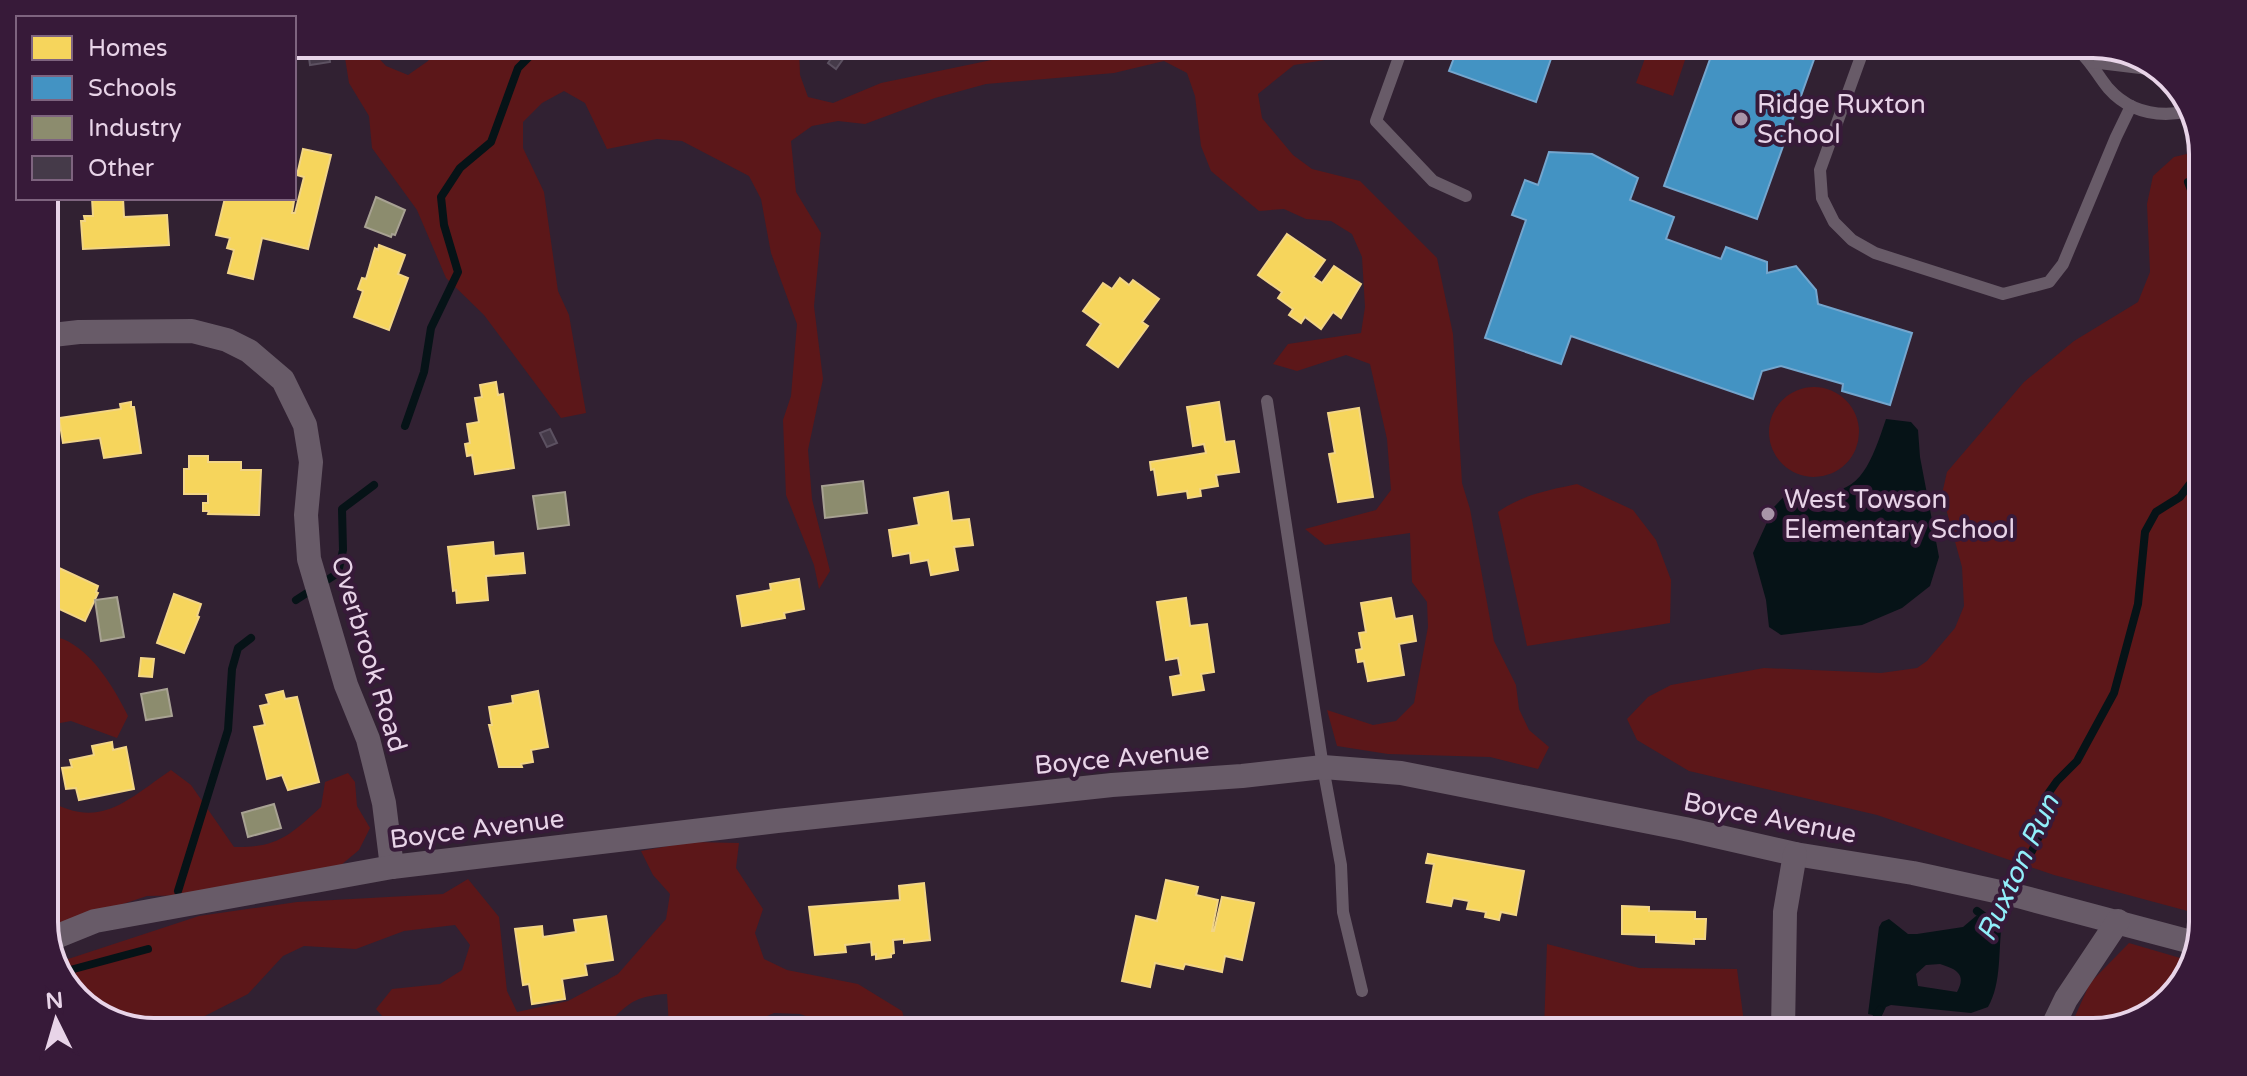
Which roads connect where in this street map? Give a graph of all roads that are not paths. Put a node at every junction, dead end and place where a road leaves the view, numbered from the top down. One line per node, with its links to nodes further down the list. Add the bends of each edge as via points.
1 (1399, 58): 8 (lane, via 1376,121 1433,181)
2 (1860, 58): 6 (lane, via 1820,170 1822,198 1834,222 1875,253 2003,294 2049,282 2063,264)
3 (2087, 58): 4 (lane)
4 (2091, 62): 5 (lane); 6 (lane, via 2109,88)
5 (2134, 67)
6 (2131, 106): 7 (lane, via 2162,115)
7 (2179, 113)
8 (1466, 196)
9 (58, 334): 13 (street, Overbrook Road, via 192,331 249,351 283,380 305,425 311,462 309,559 346,685 368,739)
10 (1267, 401): 11 (lane)
11 (1323, 767): 12 (street, Boyce Avenue, via 1401,773); 13 (street, Boyce Avenue, via 1112,785); 17 (lane, via 1341,865 1343,912)
12 (1795, 854): 14 (street, Boyce Avenue, via 1913,873); 18 (street, via 1785,912)
13 (392, 867): 15 (street, Boyce Avenue, via 95,921)
14 (2118, 921): 16 (street, Boyce Avenue); 19 (street)
15 (59, 935)
16 (2187, 941)
17 (1362, 991)
18 (1783, 1018)
19 (2057, 1018)

